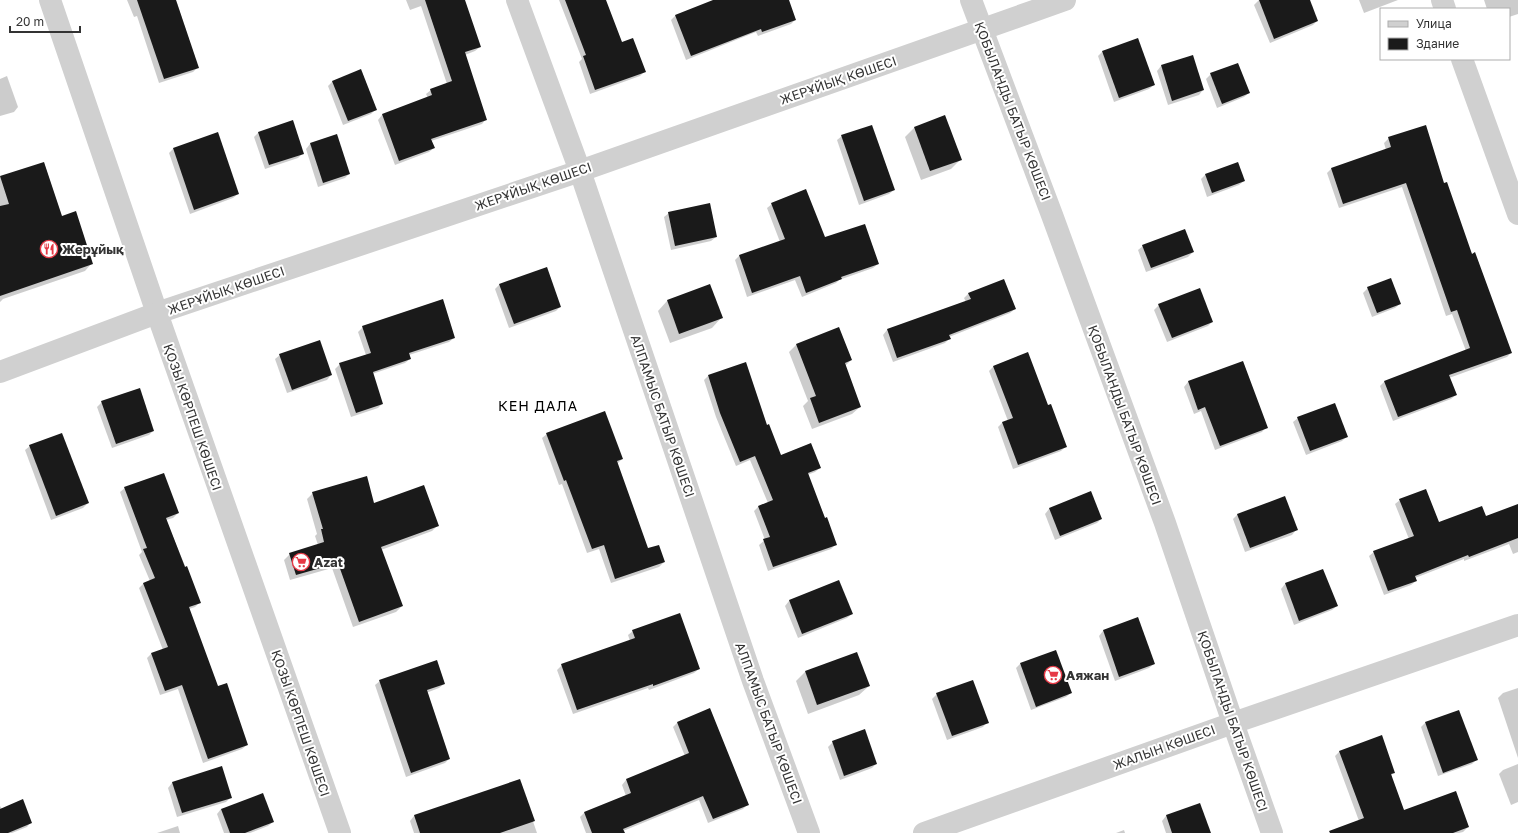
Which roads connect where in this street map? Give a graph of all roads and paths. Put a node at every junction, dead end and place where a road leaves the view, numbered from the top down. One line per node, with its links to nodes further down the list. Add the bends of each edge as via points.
1 (50, 0): 9 (street, ҚОЗЫ КӨРПЕШ КӨШЕСІ)
2 (517, 0): 7 (street, АЛПАМЫС БАТЫР КӨШЕСІ)
3 (971, 0): 5 (street, ҚОБЫЛАНДЫ БАТЫР КӨШЕСІ)
4 (1065, 0): 5 (street, ЖЕРҰЙЫҚ КӨШЕСІ)
5 (982, 29): 7 (street, ЖЕРҰЙЫҚ КӨШЕСІ); 12 (street, ҚОБЫЛАНДЫ БАТЫР КӨШЕСІ, via 1162,516)
6 (1462, 60): 8 (street)
7 (580, 170): 9 (street, ЖЕРҰЙЫҚ КӨШЕСІ); 14 (street, АЛПАМЫС БАТЫР КӨШЕСІ, via 753,681)
8 (1518, 214)
9 (157, 313): 10 (street, ЖЕРҰЙЫҚ КӨШЕСІ); 13 (street, ҚОЗЫ КӨРПЕШ КӨШЕСІ)
10 (0, 372)
11 (1518, 625): 12 (street, ЖАЛЫН КӨШЕСІ)
12 (1233, 722): 15 (street, ЖАЛЫН КӨШЕСІ); 16 (street, ҚОБЫЛАНДЫ БАТЫР КӨШЕСІ)
13 (340, 833)
14 (809, 833)
15 (924, 833)
16 (1272, 833)

